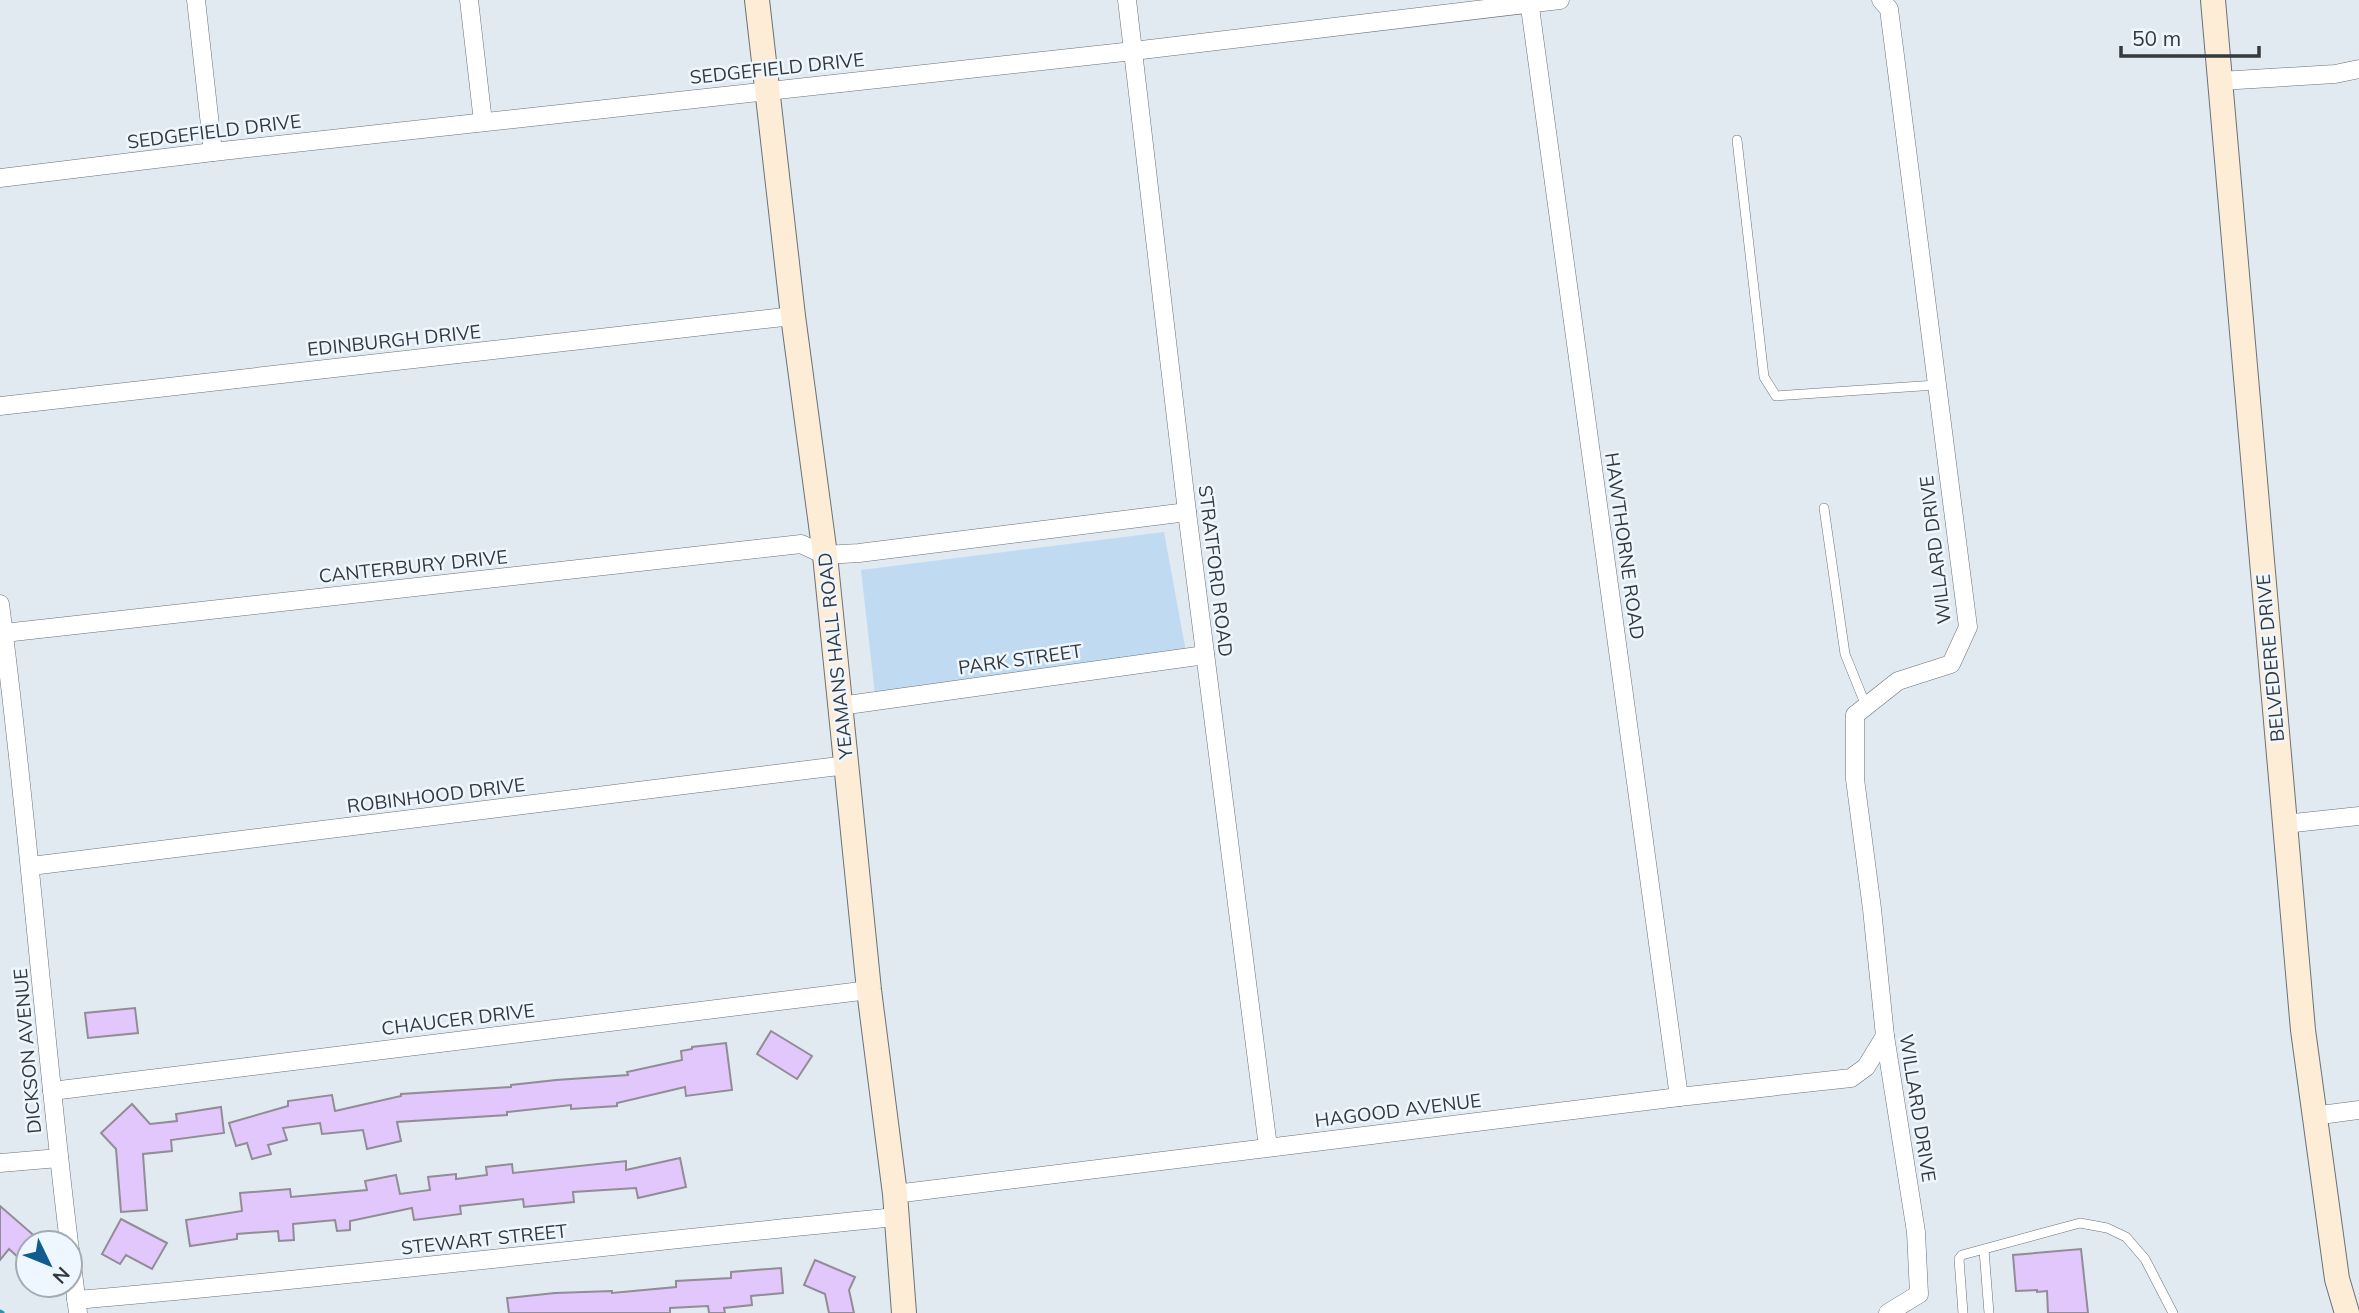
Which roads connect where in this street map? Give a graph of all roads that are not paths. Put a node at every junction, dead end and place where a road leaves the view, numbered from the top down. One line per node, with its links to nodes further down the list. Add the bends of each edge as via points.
1 (196, 0): 15 (street)
2 (470, 0): 13 (street)
3 (757, 0): 12 (street, YEAMANS HALL ROAD)
4 (1127, 0): 9 (street, STRATFORD ROAD)
5 (1560, 0): 8 (street, SEDGEFIELD DRIVE)
6 (1881, 0): 18 (street, WILLARD DRIVE, via 1889,9)
7 (2213, 0): 11 (street, BELVEDERE DRIVE)
8 (1529, 2): 9 (street, SEDGEFIELD DRIVE); 35 (street, HAWTHORNE ROAD)
9 (1133, 51): 12 (street, SEDGEFIELD DRIVE); 21 (street, STRATFORD ROAD)
10 (2359, 69): 11 (street)
11 (2220, 81): 30 (street, BELVEDERE DRIVE)
12 (769, 90): 13 (street, SEDGEFIELD DRIVE); 17 (street, YEAMANS HALL ROAD)
13 (483, 122): 15 (street, SEDGEFIELD DRIVE)
14 (1737, 140): 18 (lane, via 1764,377 1776,396)
15 (213, 152): 16 (street, SEDGEFIELD DRIVE)
16 (0, 178)
17 (793, 316): 19 (street, EDINBURGH DRIVE); 22 (street, YEAMANS HALL ROAD)
18 (1936, 385): 27 (street, WILLARD DRIVE, via 1968,627 1951,664 1898,681)
19 (0, 406)
20 (1824, 508): 27 (lane, via 1845,654)
21 (1188, 512): 22 (street); 25 (street, STRATFORD ROAD)
22 (825, 555): 24 (street, CANTERBURY DRIVE, via 801,544); 26 (street, YEAMANS HALL ROAD)
23 (0, 604): 24 (street, DICKSON AVENUE)
24 (4, 633): 31 (street, DICKSON AVENUE)
25 (1205, 655): 26 (street, PARK STREET); 38 (street, STRATFORD ROAD)
26 (840, 706): 28 (street, YEAMANS HALL ROAD)
27 (1866, 706): 33 (street, WILLARD DRIVE, via 1855,715 1855,779)
28 (847, 765): 31 (street, ROBINHOOD DRIVE); 32 (street, YEAMANS HALL ROAD)
29 (2359, 816): 30 (street)
30 (2285, 824): 37 (street, BELVEDERE DRIVE)
31 (31, 866): 34 (street, DICKSON AVENUE)
32 (869, 990): 34 (street, CHAUCER DRIVE); 41 (street, YEAMANS HALL ROAD)
33 (1885, 1036): 35 (street, HAGOOD AVENUE, via 1866,1067 1851,1079); 46 (street, WILLARD DRIVE, via 1916,1232 1919,1294)
34 (52, 1091): 39 (street, DICKSON AVENUE)
35 (1679, 1097): 38 (street, HAGOOD AVENUE)
36 (2359, 1111): 37 (street)
37 (2313, 1116): 50 (street, BELVEDERE DRIVE, via 2337,1279)
38 (1268, 1147): 41 (street, HAGOOD AVENUE)
39 (59, 1158): 40 (street); 42 (street, DICKSON AVENUE)
40 (0, 1163)
41 (896, 1205): 44 (street, STEWART STREET, via 691,1237); 45 (street, YEAMANS HALL ROAD)
42 (67, 1229)
43 (1984, 1250): 47 (lane, via 1958,1259); 48 (lane); 49 (lane, via 2080,1223 2107,1228 2126,1237 2145,1259)
44 (77, 1307)
45 (904, 1313)
46 (1888, 1313)
47 (1963, 1313)
48 (1989, 1313)
49 (2173, 1313)
50 (2347, 1313)

